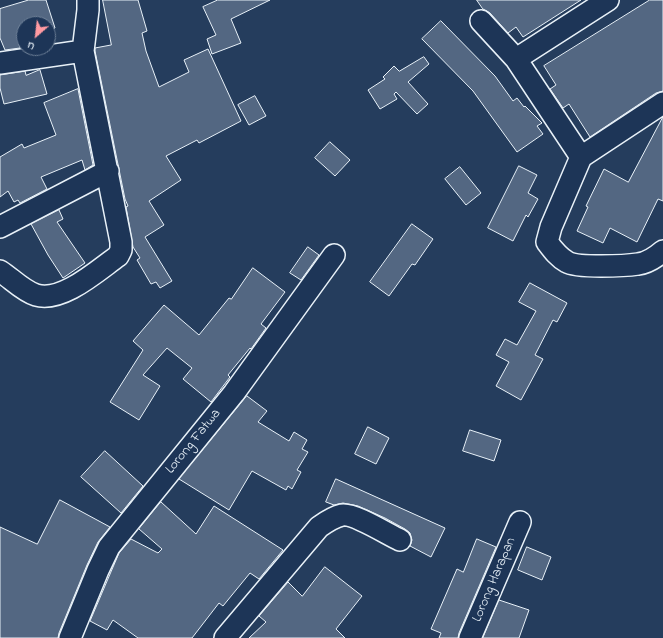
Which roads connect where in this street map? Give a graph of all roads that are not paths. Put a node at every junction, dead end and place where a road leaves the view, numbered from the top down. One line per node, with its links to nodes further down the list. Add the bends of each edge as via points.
1 (88, 0): 4 (street)
2 (608, 0): 5 (street)
3 (481, 21): 5 (street)
4 (83, 51): 6 (street); 9 (street)
5 (516, 59): 8 (street)
6 (0, 63)
7 (663, 103): 8 (street)
8 (581, 157): 11 (street, via 547,242 557,255 568,263 595,267 639,264)
9 (108, 171): 10 (street); 13 (street, via 122,242 118,256 74,287 55,296 36,295)
10 (0, 227)
11 (663, 251)
12 (334, 255): 16 (street, Lorong Fatwa, via 234,393 109,547)
13 (0, 271)
14 (520, 522): 18 (street, Lorong Harapan)
15 (400, 540): 17 (street, via 354,516 332,518 319,527)
16 (70, 638)
17 (225, 638)
18 (470, 638)

